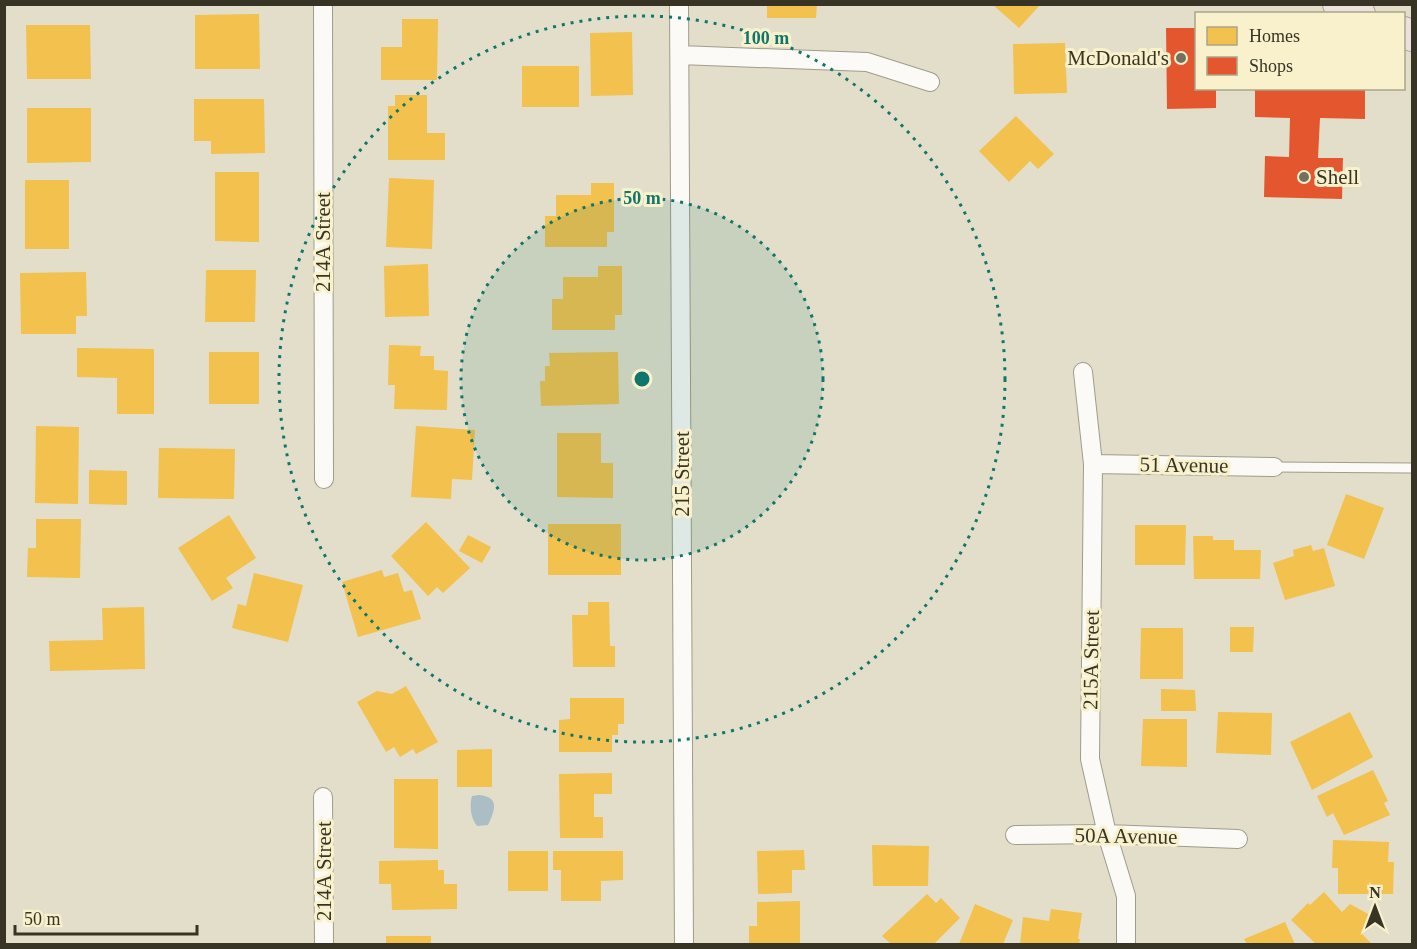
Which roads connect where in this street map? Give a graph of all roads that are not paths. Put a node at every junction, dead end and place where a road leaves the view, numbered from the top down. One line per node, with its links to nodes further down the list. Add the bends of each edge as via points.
1 (322, 4): 11 (street, 214A Street)
2 (680, 4): 5 (street, 215 Street)
3 (1338, 4): 4 (main road)
4 (1356, 12)
5 (680, 55): 6 (street, via 867,62); 17 (street, 215 Street)
6 (930, 82)
7 (1083, 372): 8 (street, 215A Street)
8 (1093, 465): 9 (street, 51 Avenue); 13 (street, 215A Street, via 1090,759)
9 (1274, 466): 10 (lane)
10 (1413, 468)
11 (324, 479)
12 (323, 797): 16 (street, 214A Street)
13 (1107, 834): 14 (street, 50A Avenue); 15 (street, 50A Avenue); 18 (street, 215A Street, via 1126,896)
14 (1015, 835)
15 (1238, 839)
16 (324, 945)
17 (684, 945)
18 (1126, 945)

